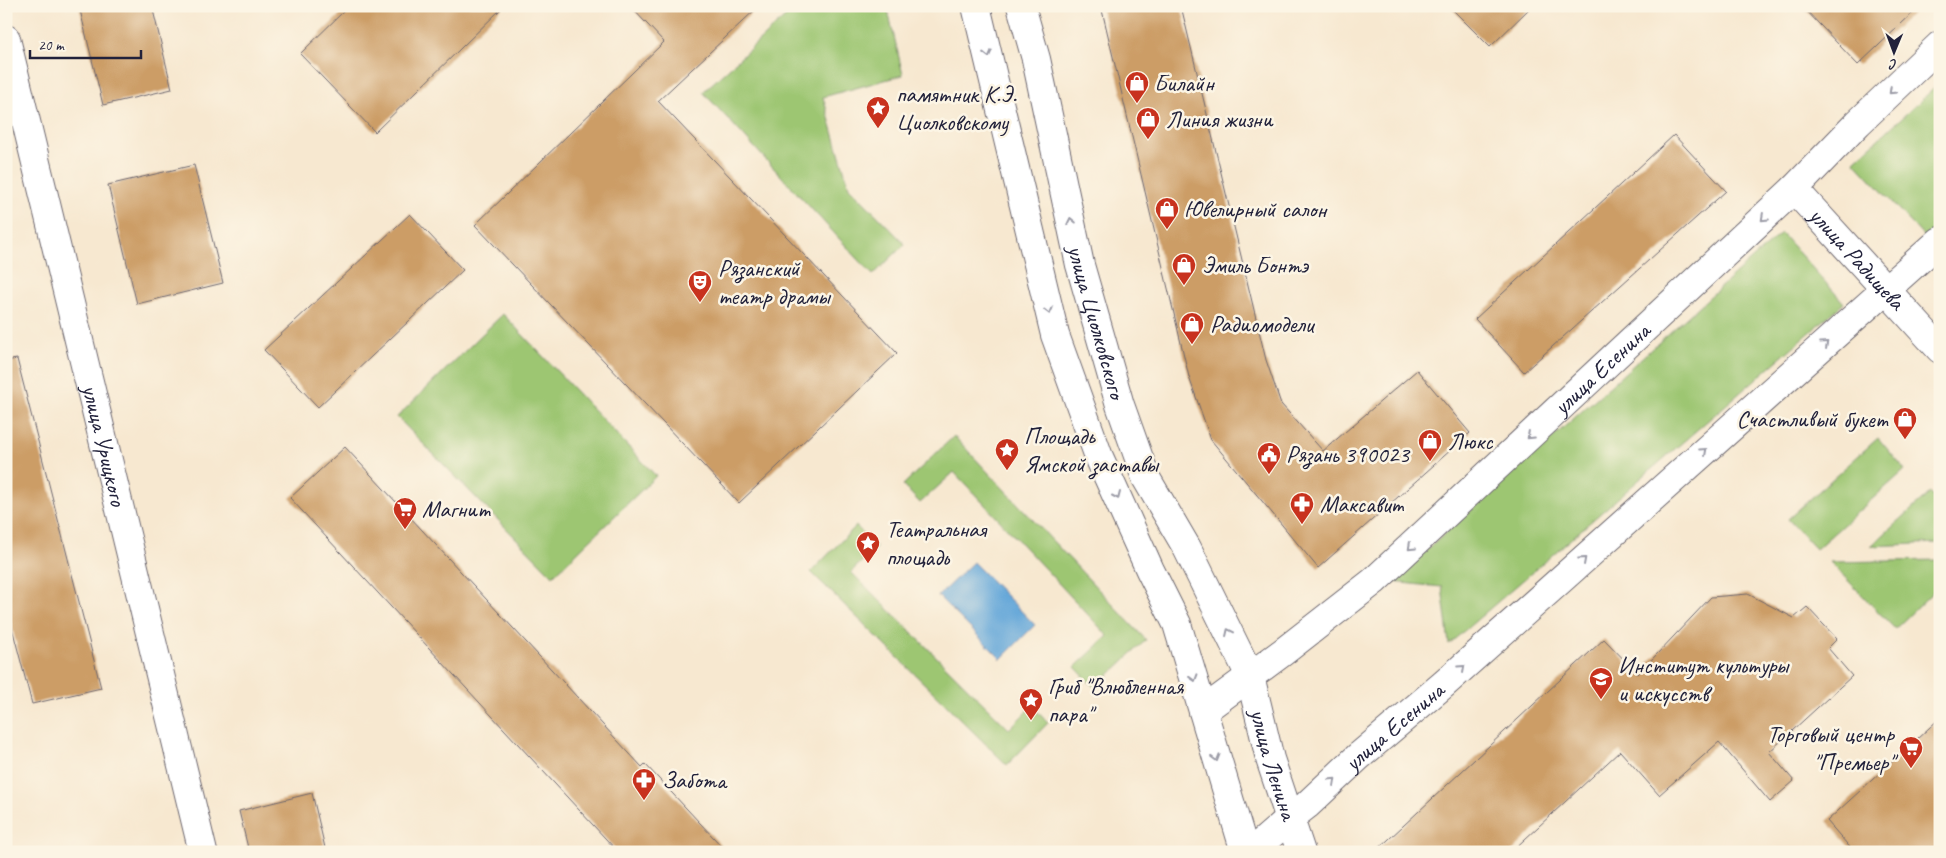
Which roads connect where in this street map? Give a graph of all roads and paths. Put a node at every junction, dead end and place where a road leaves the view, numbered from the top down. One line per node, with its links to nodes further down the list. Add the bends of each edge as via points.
1 (976, 6): 10 (main road, улица Циолковского, one-way to 10, via 1055,335 1100,457 1177,624)
2 (1022, 6): 9 (main road, улица Циолковского, one-way to 2, via 1187,548 1146,478 1120,405 1080,265)
3 (6, 39): 12 (main road, улица Урицкого)
4 (1940, 45): 5 (main road, улица Есенина, one-way to 5)
5 (1794, 189): 7 (main road, улица Радищева); 9 (main road, улица Есенина, one-way to 9, via 1374,581)
6 (1940, 241): 7 (main road, улица Есенина)
7 (1885, 291): 8 (main road, улица Радищева); 11 (main road, улица Есенина, one-way to 7)
8 (1940, 349)
9 (1250, 676): 10 (main road); 11 (main road, улица Ленина, via 1270,760)
10 (1203, 711): 13 (main road, улица Циолковского, one-way to 13)
11 (1289, 819): 14 (main road, улица Есенина); 15 (main road, улица Ленина)
12 (203, 852)
13 (1245, 852)
14 (1251, 852)
15 (1301, 852)

